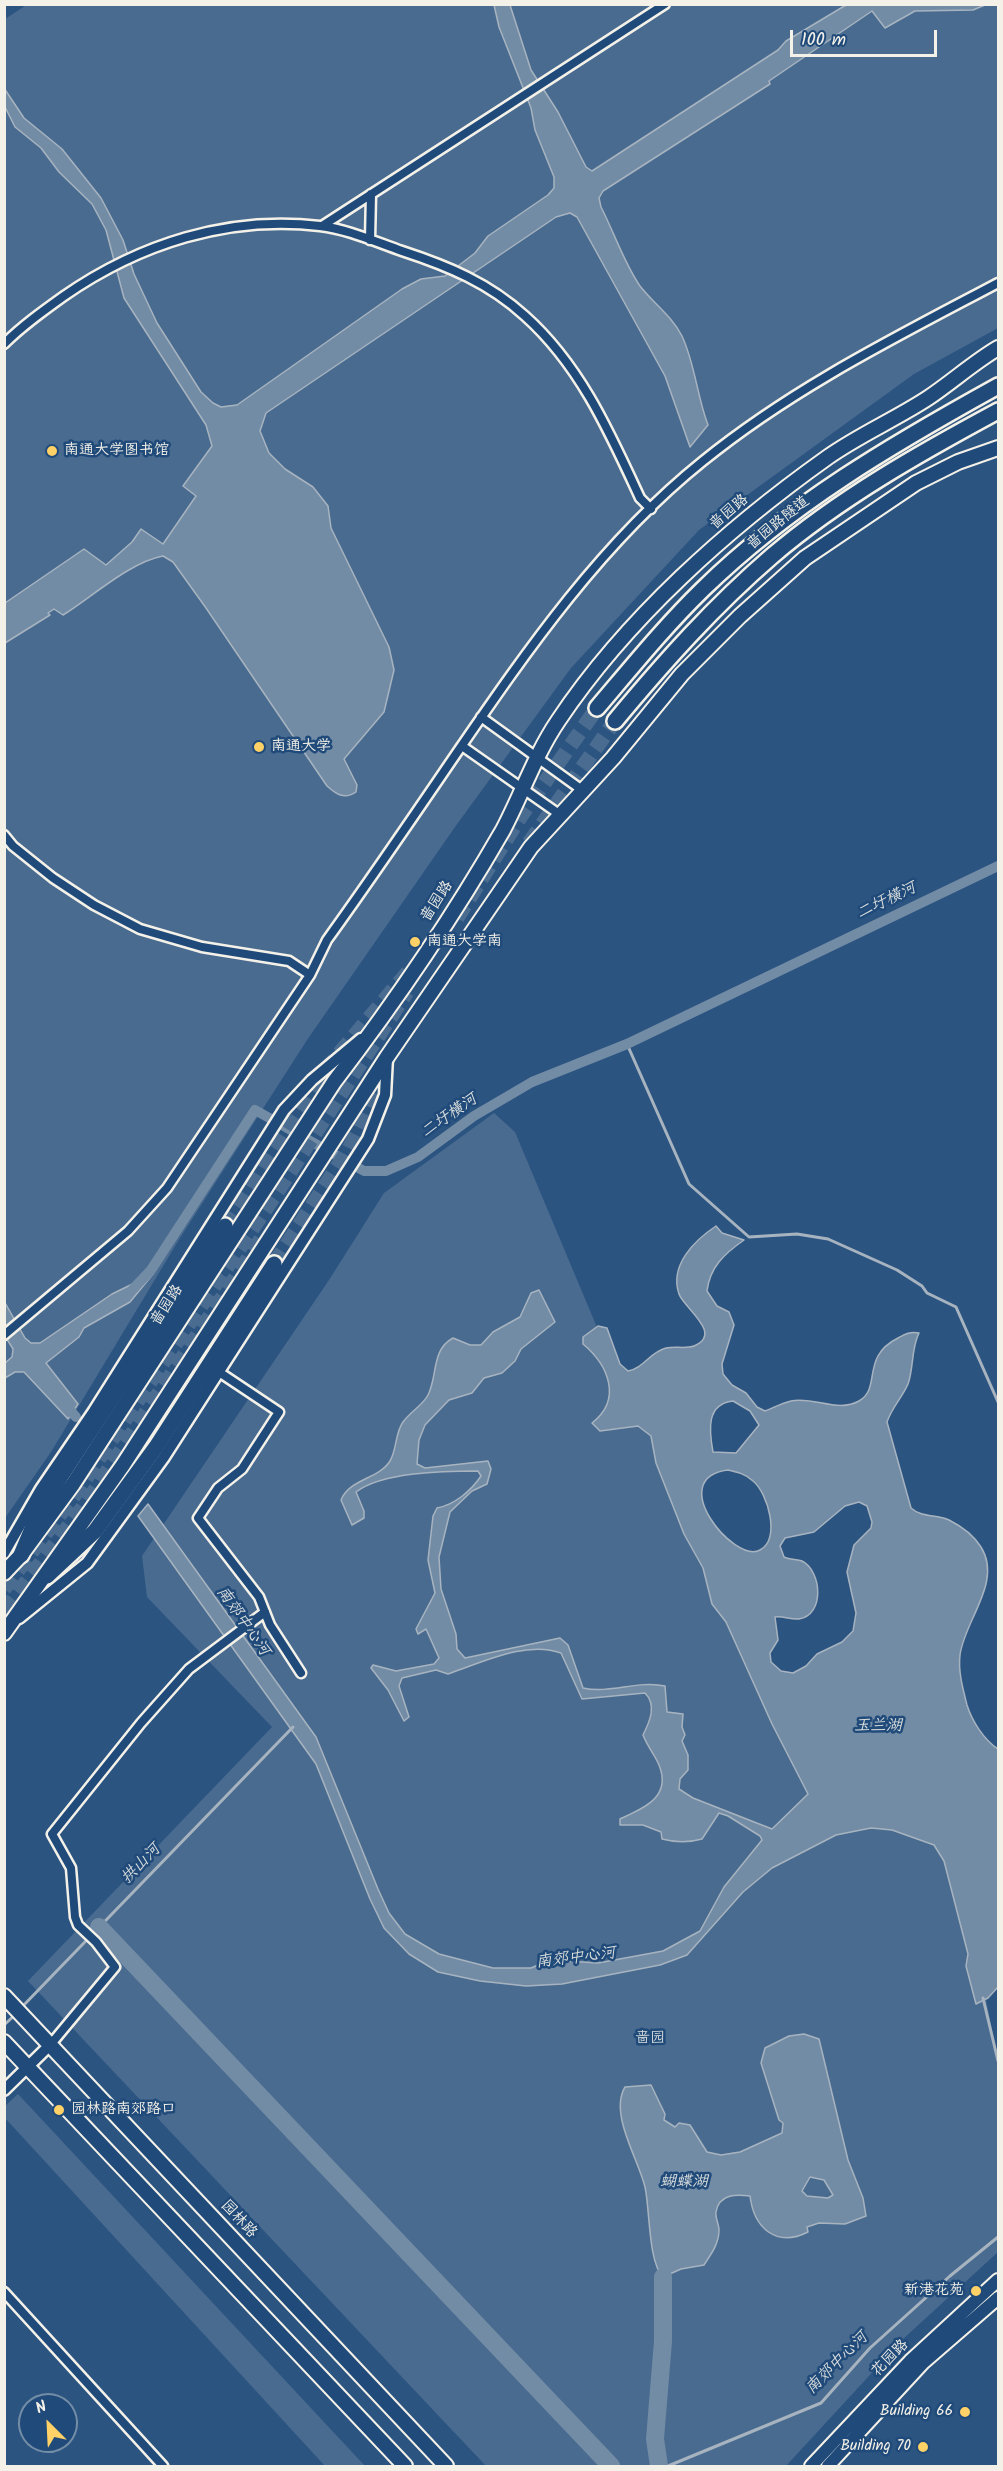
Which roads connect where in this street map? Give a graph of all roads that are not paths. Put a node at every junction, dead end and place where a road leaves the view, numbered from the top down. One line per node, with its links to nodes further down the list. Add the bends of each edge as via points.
1 (665, 4): 2 (street)
2 (371, 194): 3 (street); 4 (street)
3 (322, 226): 4 (street); 6 (street, via 244,226 198,233 136,254 108,267)
4 (370, 240): 15 (street, via 453,268 526,316 567,363 598,409 640,498)
5 (999, 283): 15 (street, via 923,320 828,374 701,462)
6 (4, 344)
7 (999, 348): 20 (main road, 啬园路, via 928,398 830,456 743,522 655,604 608,657 556,723)
8 (999, 377): 12 (highway)
9 (999, 386): 12 (highway, 啬园路隧道)
10 (999, 411): 13 (highway, 啬园路隧道)
11 (999, 420): 13 (highway)
12 (915, 432): 16 (highway, 啬园路隧道, via 813,497 761,536 702,589)
13 (948, 438): 18 (highway, 啬园路隧道, via 884,476 774,555 668,657)
14 (999, 448): 22 (main road, via 958,462 916,483 805,558 682,674)
15 (651, 509): 17 (street, via 571,595)
16 (597, 708)
17 (481, 717): 19 (street); 20 (street)
18 (615, 721)
19 (462, 746): 21 (street); 25 (street, via 327,940)
20 (538, 758): 21 (main road, 啬园路); 22 (street)
21 (524, 788): 23 (street); 26 (main road, 啬园路, via 469,885)
22 (582, 790): 23 (main road)
23 (559, 814): 27 (main road, via 531,847)
24 (4, 835): 25 (street, via 53,878 140,929 202,947 289,961)
25 (310, 975): 30 (street, via 167,1188 128,1231)
26 (381, 1020): 32 (street, via 284,1110); 33 (main road, 啬园路, via 334,1082 73,1484)
27 (387, 1057): 31 (street, via 385,1095 368,1139); 35 (main road)
28 (225, 1226): 33 (highway, via 42,1505)
29 (274, 1264): 35 (highway, via 156,1447 95,1531)
30 (4, 1335)
31 (219, 1372): 36 (street, via 279,1412 242,1469 218,1488 198,1518 259,1597); 37 (street, via 164,1457 87,1563)
32 (4, 1553)
33 (21, 1556): 34 (main road, 啬园路)
34 (4, 1573)
35 (47, 1576): 37 (main road)
36 (265, 1612): 38 (street); 41 (street, via 189,1669 52,1834 71,1868 78,1925 115,1968)
37 (9, 1628)
38 (301, 1673)
39 (4, 1996): 41 (main road, 园林路)
40 (4, 2042): 42 (main road)
41 (51, 2044): 42 (street); 49 (main road, 园林路)
42 (28, 2066): 43 (street); 48 (main road)
43 (4, 2090)
44 (999, 2280): 50 (main road, 花园路, via 910,2361)
45 (4, 2292): 47 (street)
46 (999, 2298): 51 (main road, 花园路, via 923,2363)
47 (164, 2466)
48 (405, 2466)
49 (447, 2466)
50 (811, 2466)
51 (828, 2466)

